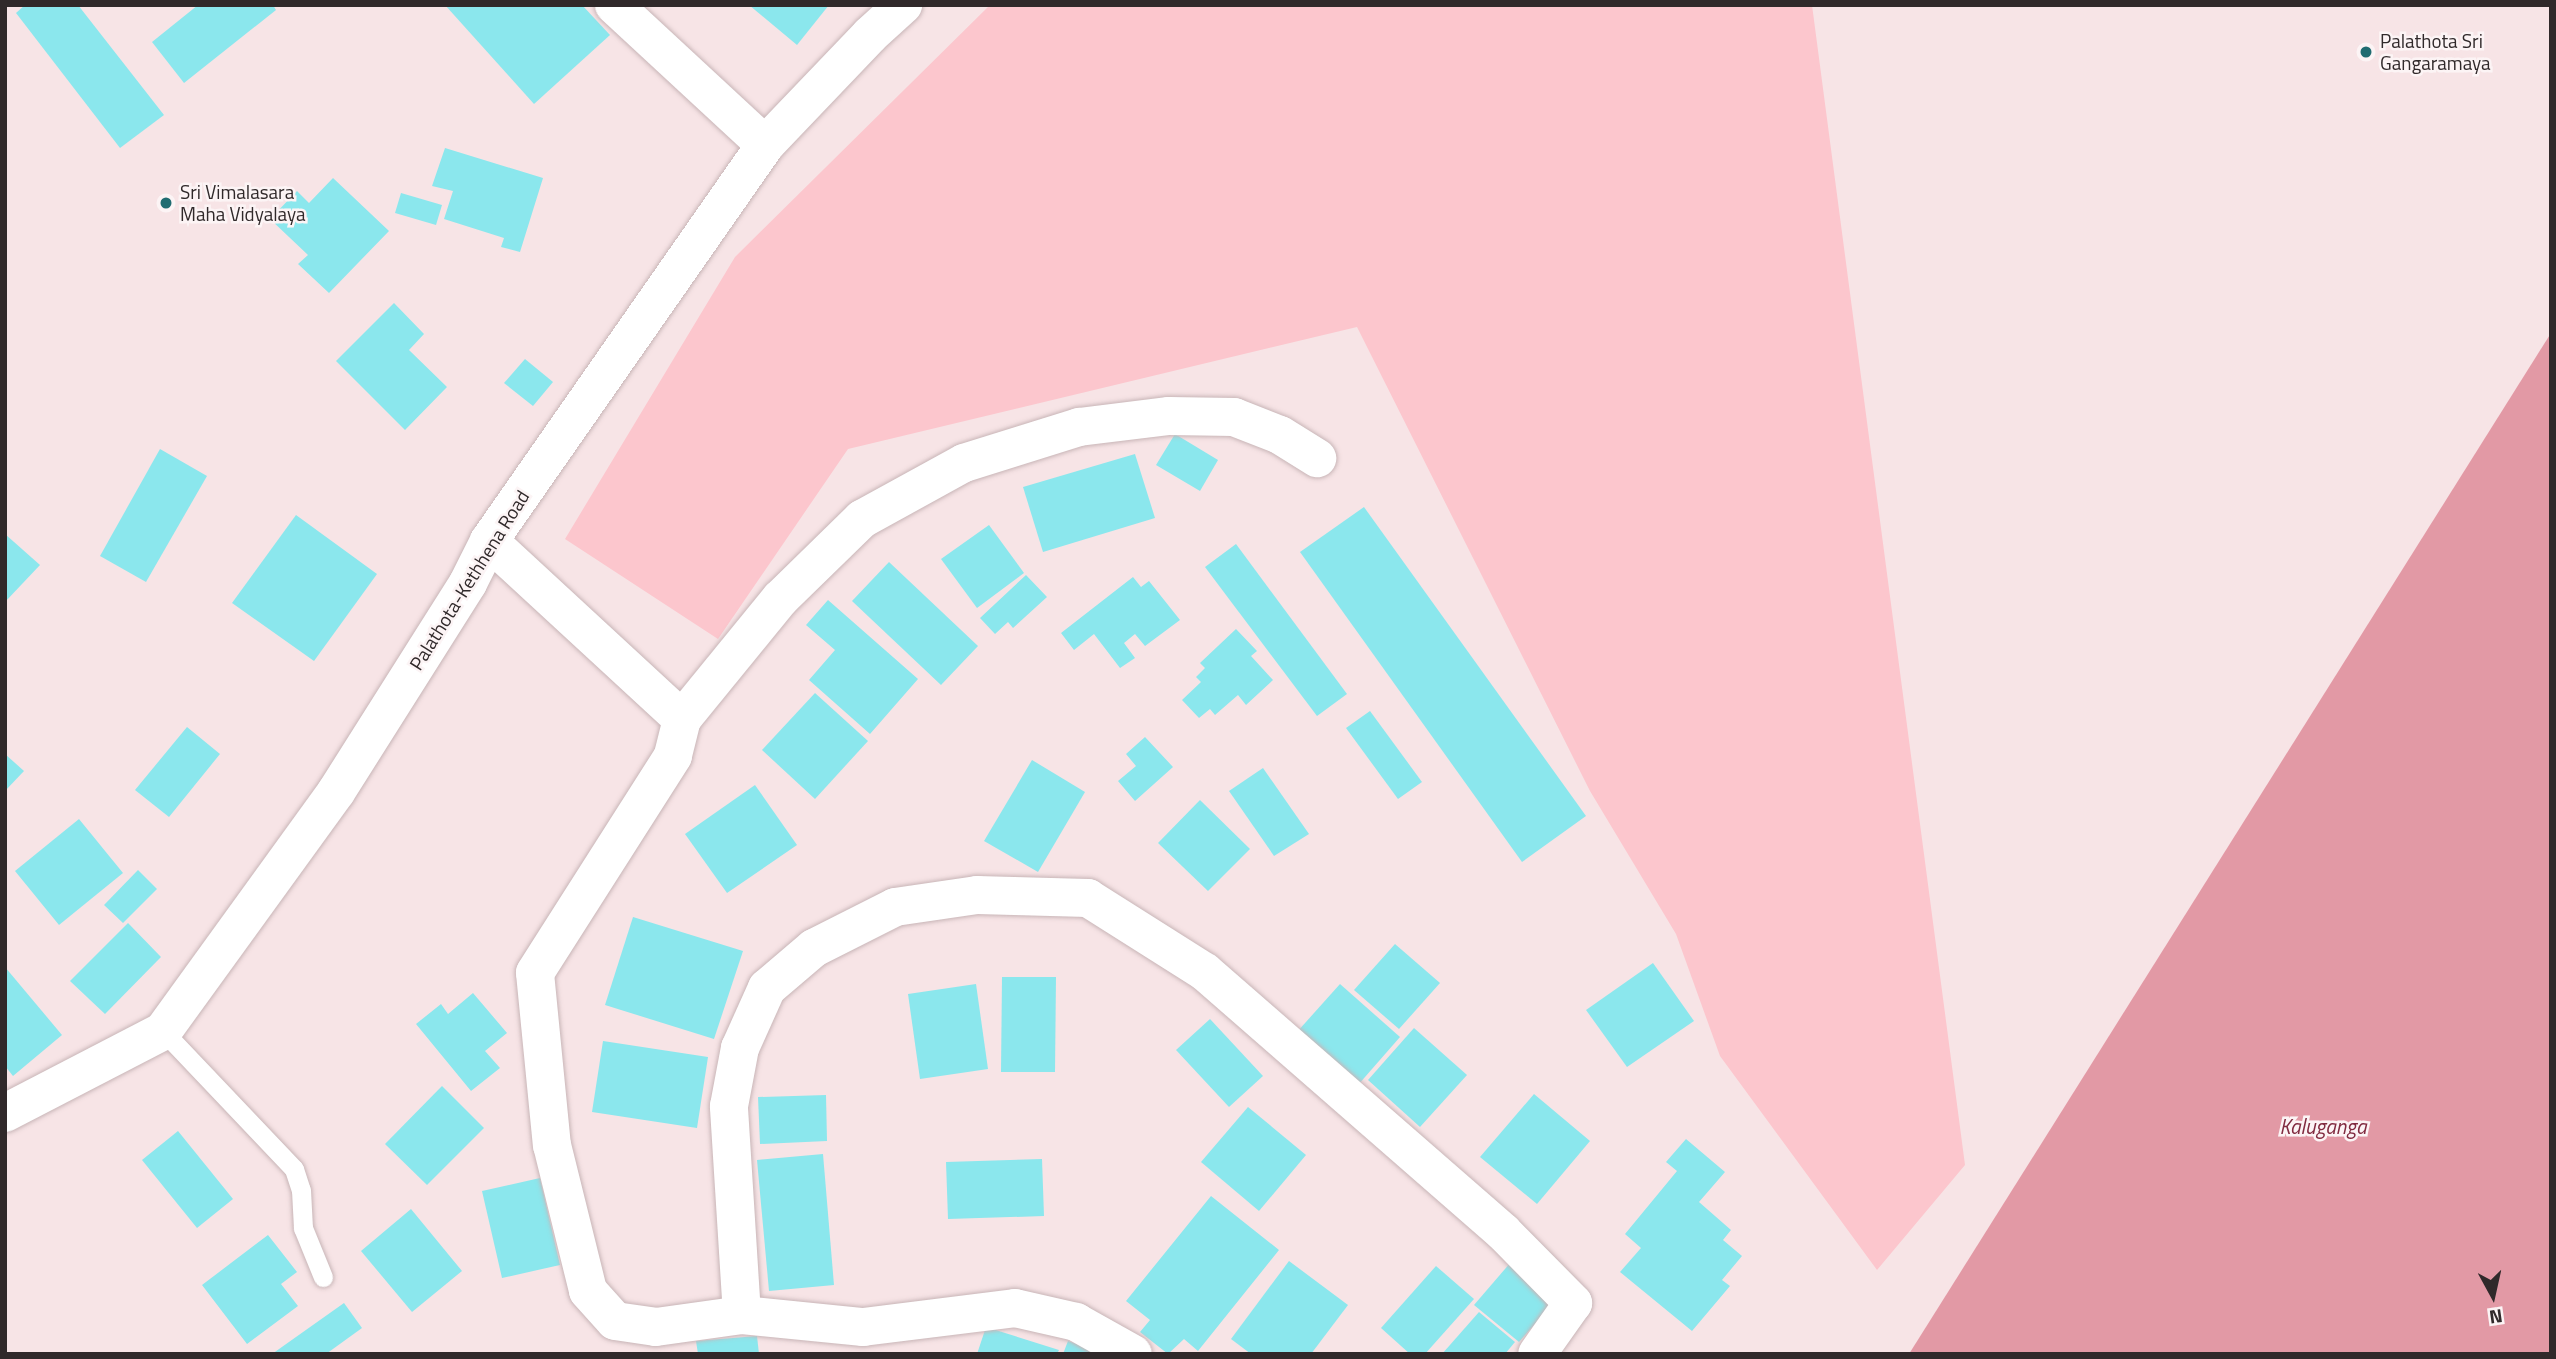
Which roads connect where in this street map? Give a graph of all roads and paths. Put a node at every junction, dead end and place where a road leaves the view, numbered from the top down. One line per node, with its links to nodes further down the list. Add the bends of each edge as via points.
1 (614, 5): 3 (street)
2 (903, 5): 3 (street, Palathota-Kethhena Road)
3 (765, 145): 5 (street, Palathota-Kethhena Road)
4 (1317, 458): 6 (street, via 1280,435 1234,417 1169,416 1079,426 964,463 862,519 779,599)
5 (489, 541): 6 (street); 7 (street, Palathota-Kethhena Road, via 468,583 336,792)
6 (682, 719): 10 (street, via 673,756 535,973 551,1132 588,1290 615,1321 656,1327)
7 (163, 1031): 8 (street, Palathota-Kethhena Road); 9 (lane, via 294,1169 303,1228)
8 (6, 1113)
9 (323, 1277)
10 (742, 1315): 11 (street, via 863,1327 1015,1308 1076,1322); 12 (street, via 729,1107 740,1048 768,988 814,948 895,907 977,895 1088,898 1205,972 1503,1232 1573,1303)
11 (1133, 1354)
12 (1536, 1354)

